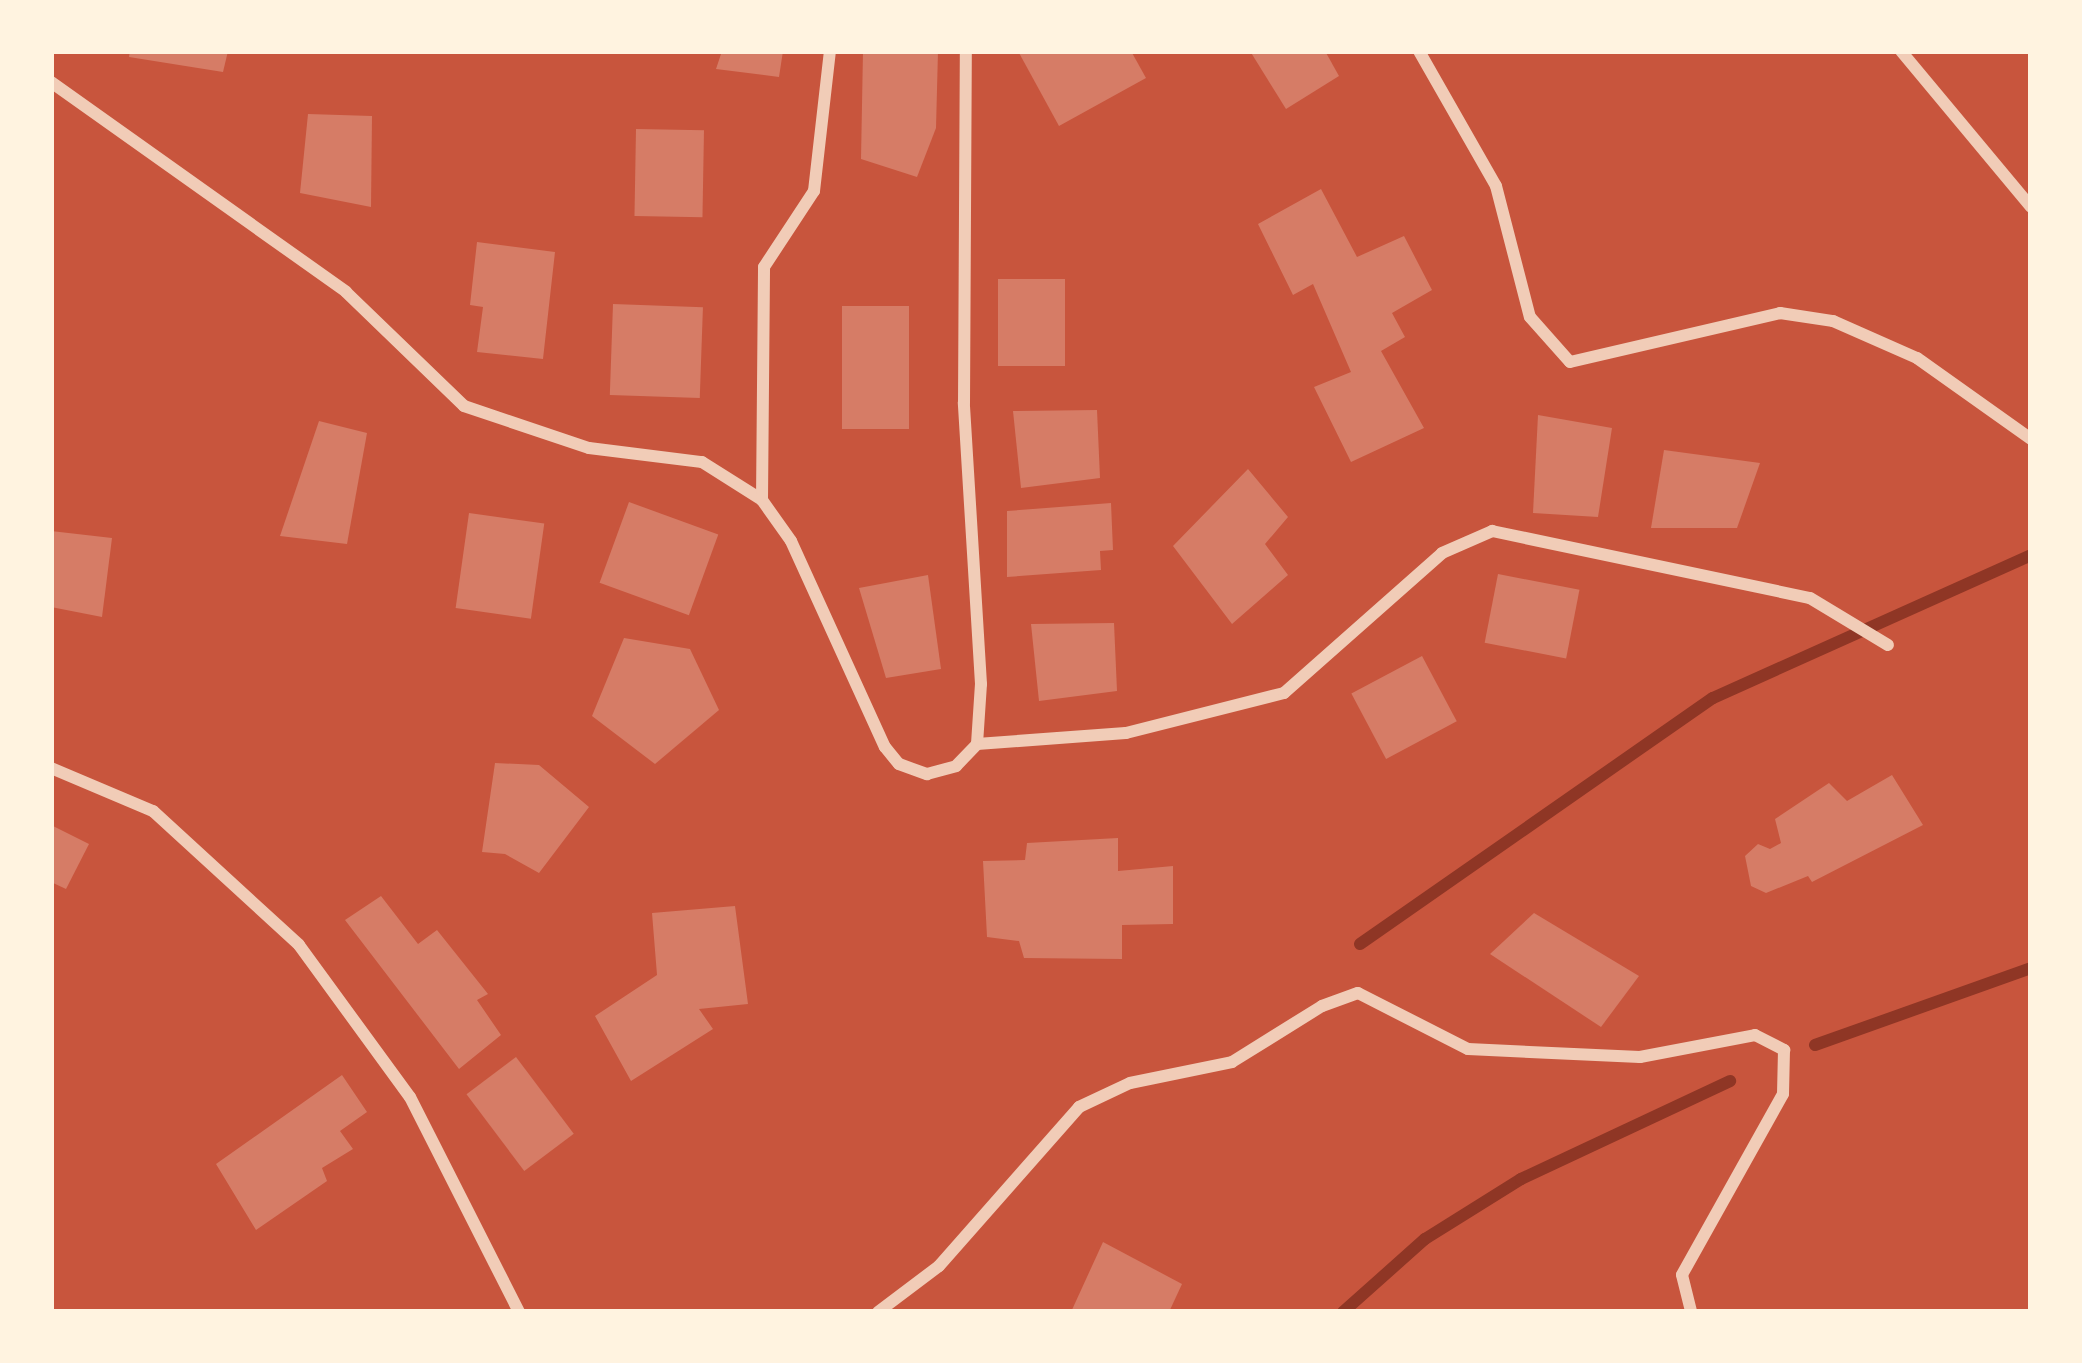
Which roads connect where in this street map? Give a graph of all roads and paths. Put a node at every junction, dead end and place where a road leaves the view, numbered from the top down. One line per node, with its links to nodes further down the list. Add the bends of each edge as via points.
1 (830, 51): 8 (street, via 814,191 764,267)
2 (966, 51): 10 (street, via 964,403 981,684)
3 (1419, 51): 7 (street, via 1496,186 1530,317 1570,362 1780,313 1833,321 1917,358)
4 (1901, 51): 6 (street)
5 (51, 82): 8 (street, via 346,292 464,406 590,448 702,461)
6 (2031, 207)
7 (2031, 440)
8 (762, 500): 10 (street, via 791,541 867,713 899,764 927,774 956,766)
9 (1888, 645): 10 (street, via 1810,598 1492,531 1442,553 1284,693 1126,734)
10 (977, 744)
11 (51, 768): 12 (street, via 153,811 299,944 410,1097)
12 (519, 1312)
13 (878, 1312): 14 (street, via 939,1266 1079,1106 1130,1083 1232,1062 1358,993 1468,1049 1640,1057 1755,1035 1784,1050 1783,1094 1682,1276)
14 (1691, 1312)

